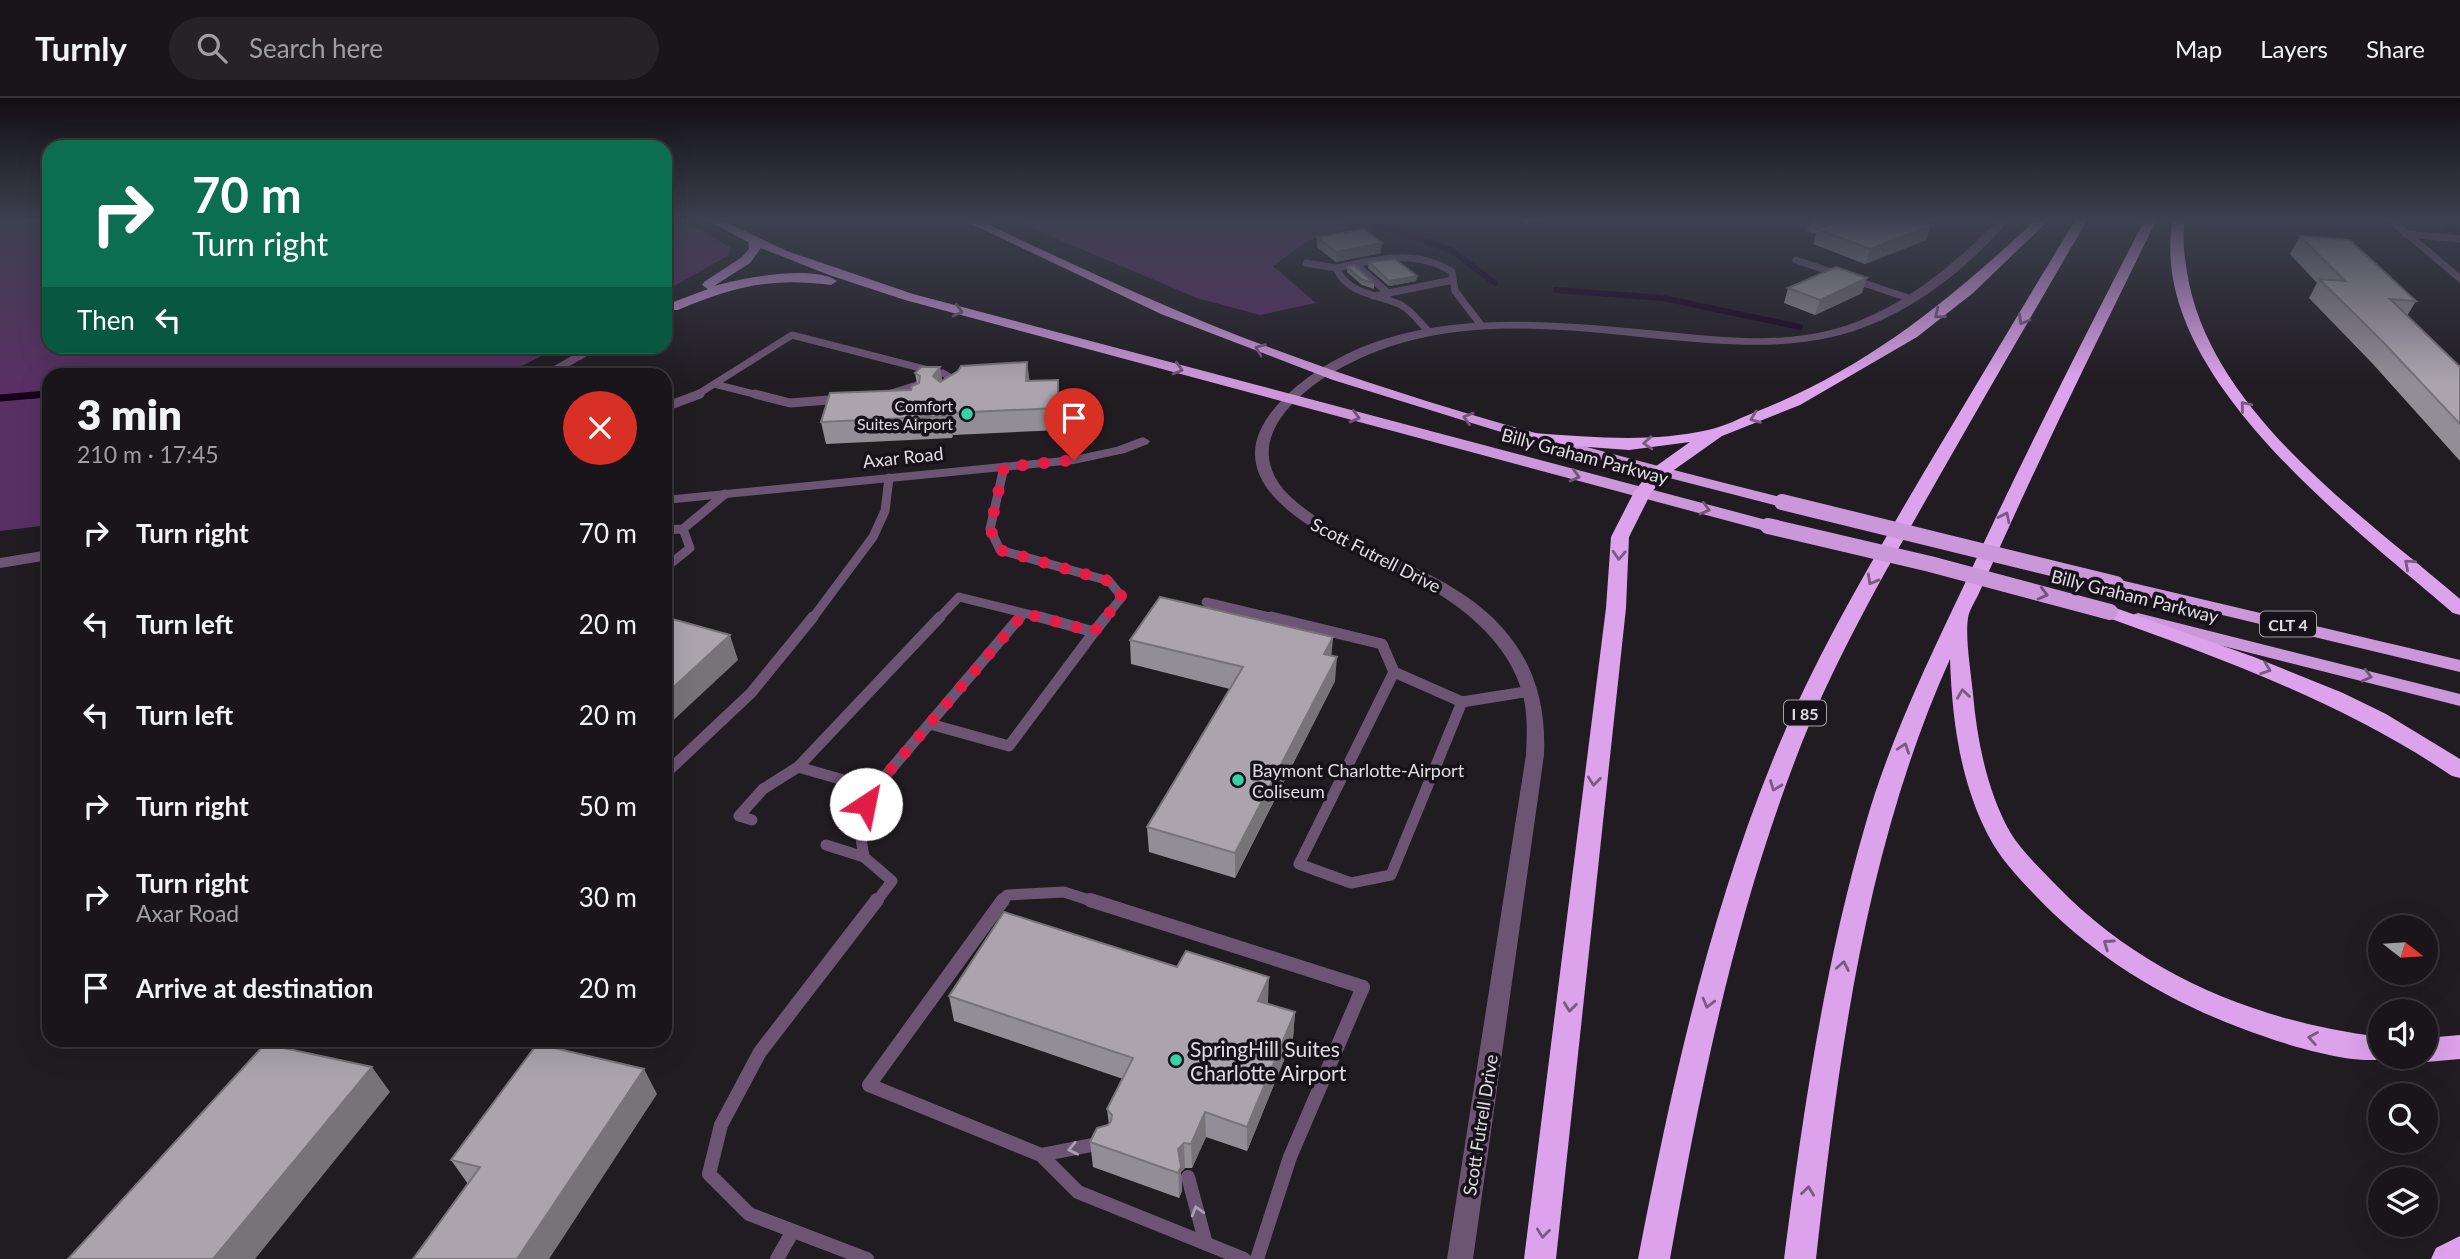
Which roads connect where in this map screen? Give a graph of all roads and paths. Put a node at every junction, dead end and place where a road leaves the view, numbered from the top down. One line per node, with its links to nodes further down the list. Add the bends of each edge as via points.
1 (725, 273): 18 (highway)
2 (838, 273): 16 (highway, Billy Graham Parkway)
3 (1083, 273): 24 (highway, Billy Graham Parkway, one-way to 3, via 1156,307)
4 (1338, 273): 15 (lane, via 1359,292)
5 (1365, 273): 14 (lane)
6 (1452, 273): 13 (lane)
7 (1835, 273): 17 (lane)
8 (1943, 273): 17 (street, Scott Futrell Drive)
9 (1986, 273): 32 (highway, one-way to 32, via 1912,334 1864,364 1794,402)
10 (2050, 273): 79 (highway, I 85, one-way to 79, via 1876,572 1786,755 1735,900 1696,1046)
11 (2123, 273): 49 (highway, one-way to 11)
12 (2181, 273): 46 (highway, one-way to 12, via 2296,462 2230,388 2211,360 2188,309)
13 (1453, 280): 14 (lane); 20 (lane, via 1455,290)
14 (1388, 293): 15 (lane)
15 (1372, 296): 21 (lane, via 1403,306)
16 (909, 297): 19 (highway, via 794,275 718,288); 29 (highway, Billy Graham Parkway, one-way to 29)
17 (1908, 298): 20 (street, Scott Futrell Drive, via 1857,326 1774,341 1702,340 1556,324)
18 (672, 307)
19 (672, 308)
20 (1481, 325): 21 (street, Scott Futrell Drive)
21 (1429, 332): 24 (street, Scott Futrell Drive, via 1380,345)
22 (584, 354): 23 (street)
23 (557, 368)
24 (1324, 372): 29 (street, Scott Futrell Drive); 33 (highway, Billy Graham Parkway, one-way to 24)
25 (943, 373): 26 (lane, via 792,335); 27 (lane, via 958,382); 30 (lane, via 878,396)
26 (714, 384): 28 (lane, via 790,403); 31 (lane)
27 (950, 392)
28 (851, 398)
29 (1289, 400): 37 (highway, Billy Graham Parkway, one-way to 37); 53 (street, Scott Futrell Drive, via 1269,426 1262,446 1261,462 1281,498 1316,525 1430,581 1478,614 1508,647)
30 (901, 401)
31 (672, 404)
32 (1716, 433): 33 (highway, one-way to 33, via 1629,445); 37 (highway)
33 (1533, 438): 37 (highway, Billy Graham Parkway)
34 (1143, 440): 35 (street, Axar Road, via 1074,460)
35 (1004, 467): 36 (street, Axar Road); 50 (lane, via 990,529 1000,550 1109,581 1122,597)
36 (889, 478): 38 (street, Axar Road); 57 (lane, via 885,511 873,537 822,607 751,693)
37 (1650, 483): 47 (highway, Billy Graham Parkway, one-way to 47, bridge, via 1768,526); 51 (highway, Billy Graham Parkway / CLT 4, bridge, via 1782,502); 78 (highway, one-way to 78, via 1620,537 1616,608)
38 (725, 494): 39 (street, Axar Road); 40 (lane)
39 (672, 499)
40 (683, 529): 41 (lane); 44 (lane, via 690,548)
41 (672, 530)
42 (42, 556): 43 (street)
43 (0, 562)
44 (672, 562)
45 (1206, 602): 52 (lane, via 1382,643)
46 (2460, 609)
47 (2110, 612): 54 (highway, Billy Graham Parkway, one-way to 54); 59 (highway, one-way to 59, via 2330,694 2390,724)
48 (1024, 613): 50 (lane); 56 (lane); 58 (lane, via 959,597)
49 (1959, 615): 64 (highway, one-way to 49, via 2263,1026 2202,1000 2140,967 2087,930 2048,895 2007,845 1985,803 1970,748); 80 (highway, one-way to 49, via 1819,1101 1858,900 1905,742)
50 (1094, 632): 56 (lane, via 1009,746)
51 (2460, 666)
52 (1394, 671): 55 (lane); 55 (lane, via 1299,864 1351,883 1391,874)
53 (1531, 691): 55 (lane); 77 (street, Scott Futrell Drive, via 1537,724 1535,755)
54 (2460, 700)
55 (1462, 702)
56 (930, 724): 60 (lane)
57 (672, 767)
58 (798, 767): 60 (lane); 61 (lane, via 763,789 738,816)
59 (2460, 770)
60 (875, 789): 63 (lane, via 858,819)
61 (752, 820)
62 (826, 845): 63 (lane)
63 (864, 857): 70 (lane, via 892,881 760,1052 721,1125 709,1174 749,1214)
64 (2368, 1047)
65 (2460, 1047): 66 (highway)
66 (2438, 1049)
67 (1105, 1143): 68 (lane, one-way to 68)
68 (1041, 1156): 71 (lane, via 1078,1192); 76 (lane, via 869,1085 1007,895 1064,892 1363,987 1290,1157)
69 (1188, 1177): 71 (lane, one-way to 69)
70 (793, 1231): 73 (lane); 74 (lane)
71 (1206, 1244): 75 (lane)
72 (2460, 1251): 81 (highway)
73 (777, 1259)
74 (867, 1259)
75 (1244, 1259)
76 (1257, 1259)
77 (1460, 1259)
78 (1540, 1259)
79 (1654, 1259)
80 (1800, 1259)
81 (2448, 1259)

